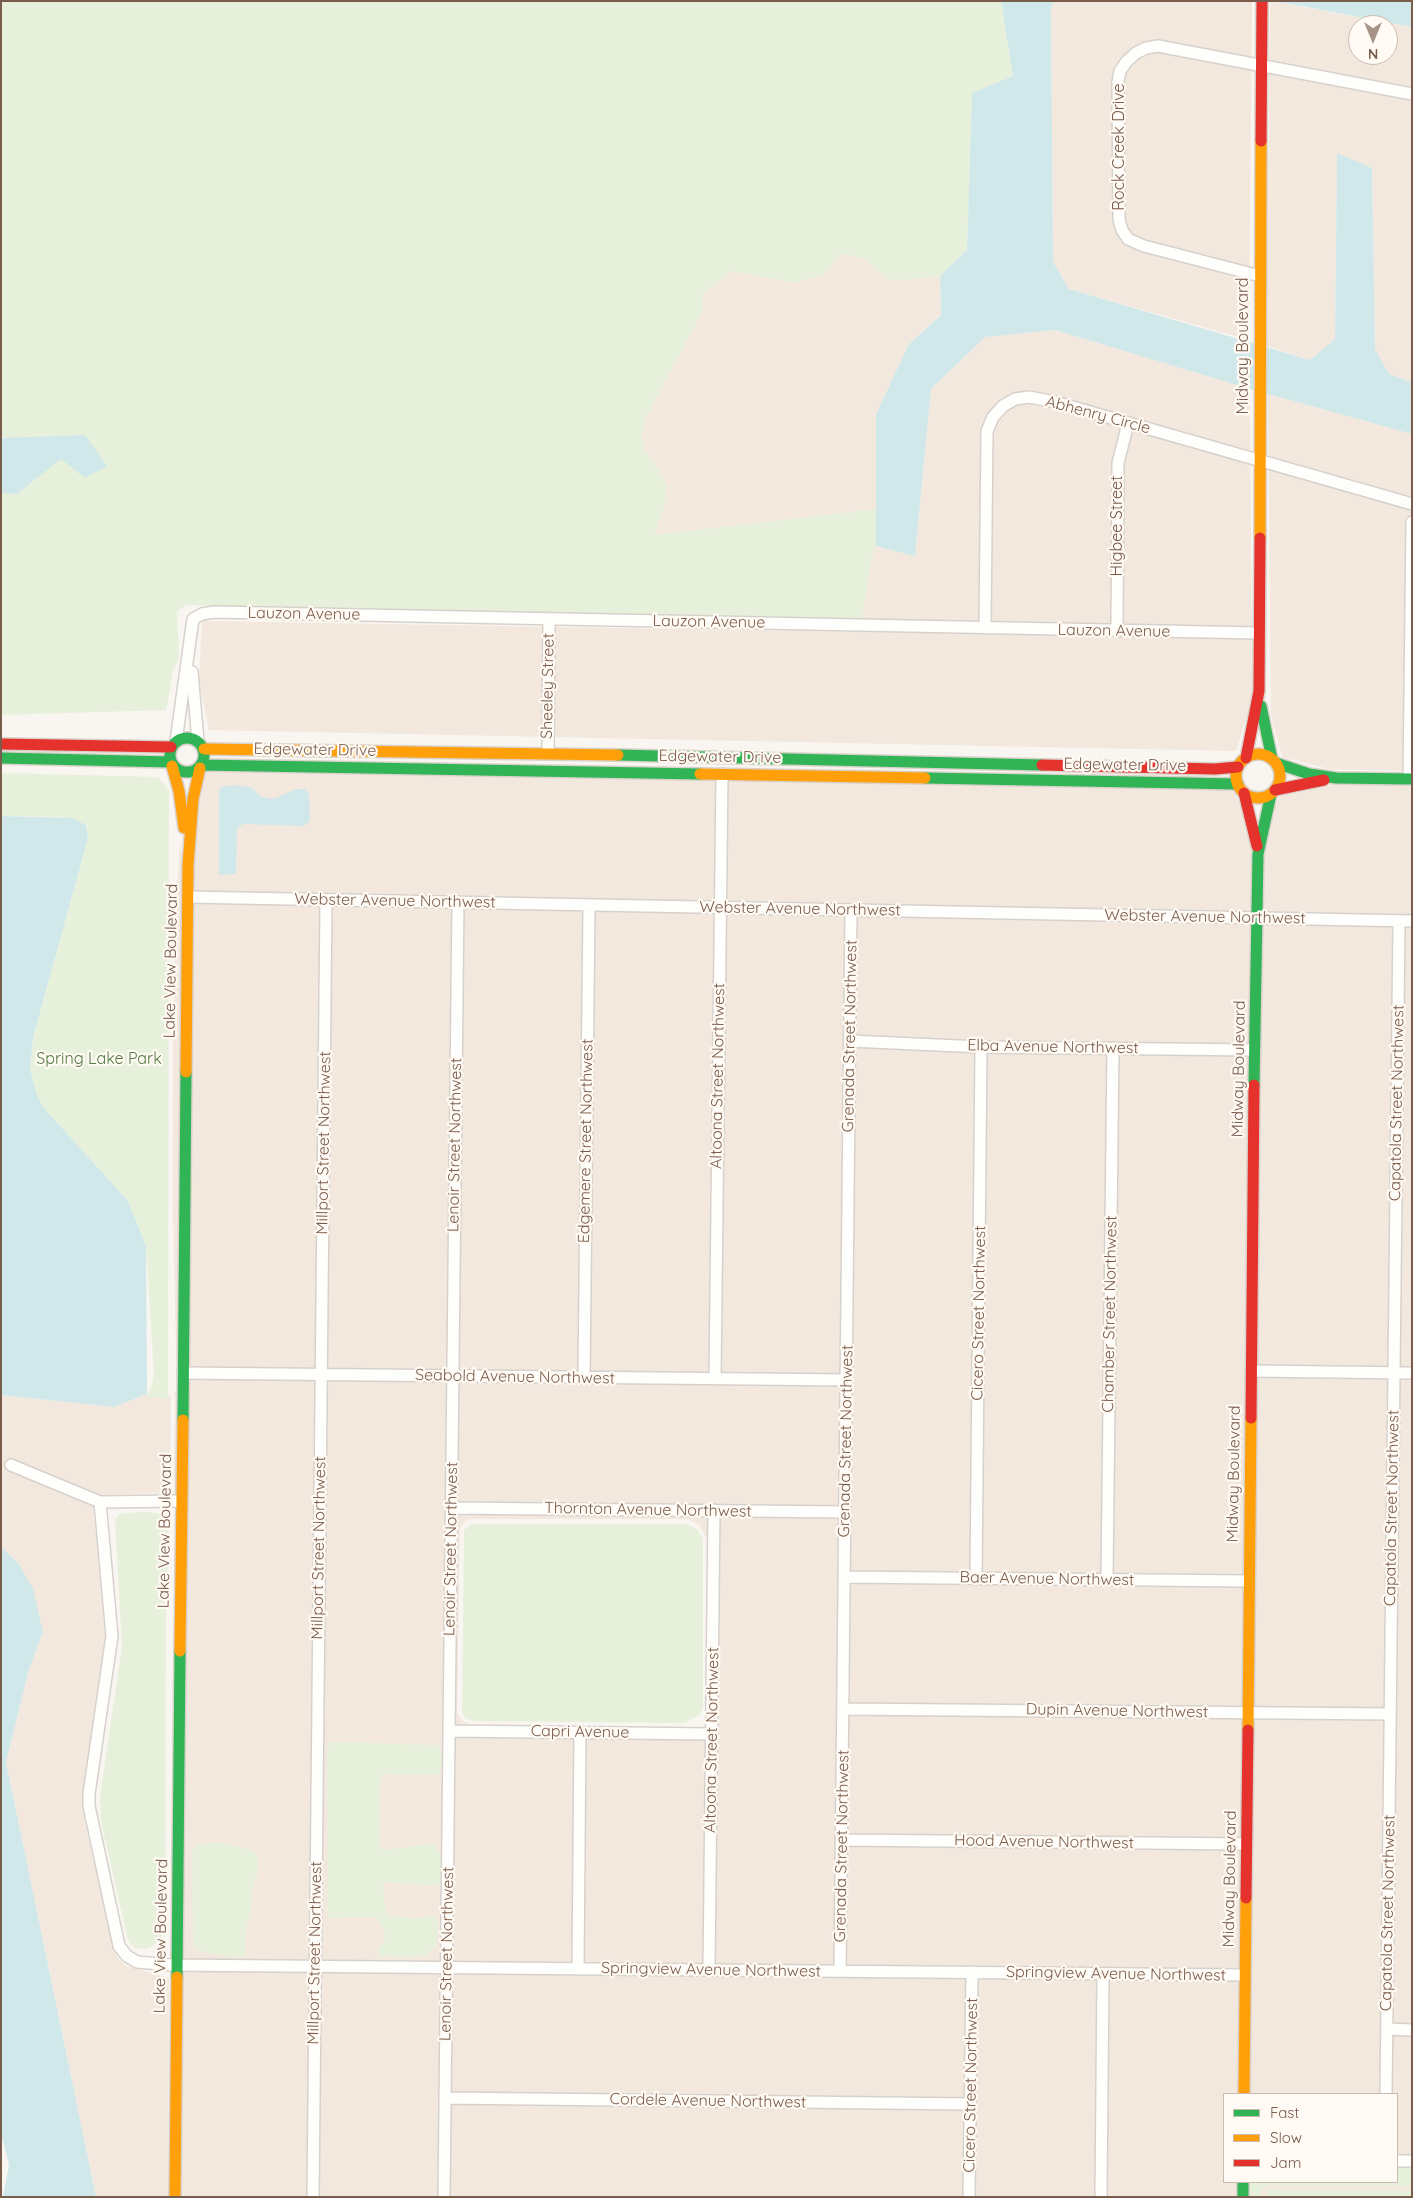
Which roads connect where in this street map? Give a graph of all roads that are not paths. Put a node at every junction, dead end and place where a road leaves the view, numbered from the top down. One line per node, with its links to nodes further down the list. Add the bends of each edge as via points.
1 (1262, 4): 2 (street, Midway Boulevard)
2 (1260, 66): 3 (street, Rock Creek Drive); 4 (street, Midway Boulevard); 4 (street, Rock Creek Drive, via 1158,46 1146,48 1127,61 1118,82 1119,220 1128,239)
3 (1412, 94)
4 (1260, 276): 6 (street, Midway Boulevard)
5 (1128, 423): 6 (street, Abhenry Circle); 10 (street, Abhenry Circle, via 1029,397 1003,406 993,417 987,431 985,459); 11 (street, Higbee Street, via 1118,463)
6 (1259, 460): 7 (street, Abhenry Circle); 12 (street, Midway Boulevard)
7 (1412, 504)
8 (1412, 522): 26 (street)
9 (549, 620): 10 (street, Lauzon Avenue); 13 (street, Lauzon Avenue, via 214,612 193,618); 18 (street, Sheeley Street)
10 (985, 628): 11 (street, Lauzon Avenue)
11 (1117, 631): 12 (street, Lauzon Avenue)
12 (1258, 634): 14 (street, Midway Boulevard)
13 (190, 651): 16 (street, Lauzon Avenue); 17 (street, Lauzon Avenue)
14 (1259, 691): 20 (street, Midway Boulevard); 21 (street, Midway Boulevard, via 1254,724)
15 (1, 744): 16 (street)
16 (174, 744): 17 (street, via 188,738); 22 (street)
17 (201, 745): 18 (street, Edgewater Drive); 23 (street)
18 (548, 753): 21 (street, Edgewater Drive, via 1215,769)
19 (1, 758): 22 (street)
20 (1274, 761): 21 (street, via 1256,754); 25 (street, via 1309,774); 28 (street, via 1280,780)
21 (1242, 763): 27 (street)
22 (172, 764): 23 (street, via 186,773); 30 (street, Lake View Boulevard, via 179,791)
23 (201, 766): 24 (street, Edgewater Drive); 30 (street, Lake View Boulevard, via 192,799)
24 (722, 774): 27 (street, Edgewater Drive); 35 (street, Altoona Street Northwest)
25 (1336, 778): 26 (street); 28 (street)
26 (1410, 779)
27 (1241, 788): 28 (street, via 1255,798); 29 (street, Midway Boulevard)
28 (1273, 792): 29 (street, Midway Boulevard)
29 (1258, 854): 37 (street, Midway Boulevard)
30 (188, 865): 31 (street, Lake View Boulevard)
31 (188, 897): 32 (street, Webster Avenue Northwest); 47 (street, Lake View Boulevard)
32 (326, 900): 33 (street, Webster Avenue Northwest); 48 (street, Millport Street Northwest)
33 (458, 902): 34 (street, Webster Avenue Northwest); 49 (street, Lenoir Street Northwest)
34 (589, 905): 35 (street, Webster Avenue Northwest); 50 (street, Edgemere Street Northwest)
35 (720, 908): 36 (street, Webster Avenue Northwest); 51 (street, Altoona Street Northwest)
36 (851, 910): 37 (street, Webster Avenue Northwest); 40 (street, Grenada Street Northwest)
37 (1256, 918): 38 (street, Webster Avenue Northwest); 43 (street, Midway Boulevard)
38 (1398, 921): 39 (street, Webster Avenue Northwest); 45 (street, Capatola Street Northwest)
39 (1412, 921)
40 (850, 1041): 41 (street, Elba Avenue Northwest); 52 (street, Grenada Street Northwest)
41 (981, 1047): 42 (street, Elba Avenue Northwest); 60 (street, Cicero Street Northwest)
42 (1113, 1048): 43 (street, Elba Avenue Northwest); 61 (street, Chamber Street Northwest)
43 (1255, 1050): 44 (street, Midway Boulevard)
44 (1252, 1371): 45 (street); 62 (street, Midway Boulevard)
45 (1394, 1373): 46 (street); 65 (street, Capatola Street Northwest)
46 (1412, 1373)
47 (183, 1374): 48 (street, Seabold Avenue Northwest); 54 (street, Lake View Boulevard)
48 (321, 1375): 49 (street, Seabold Avenue Northwest); 72 (street, Millport Street Northwest)
49 (453, 1376): 50 (street, Seabold Avenue Northwest); 56 (street, Lenoir Street Northwest)
50 (584, 1378): 51 (street, Seabold Avenue Northwest)
51 (715, 1379): 52 (street, Seabold Avenue Northwest)
52 (847, 1380): 58 (street, Grenada Street Northwest)
53 (11, 1465): 55 (street)
54 (182, 1501): 55 (street); 71 (street, Lake View Boulevard)
55 (100, 1502): 71 (street, Springview Avenue Northwest, via 112,1636 89,1794 91,1817 119,1946 136,1962)
56 (451, 1508): 57 (street, Thornton Avenue Northwest); 66 (street, Lenoir Street Northwest)
57 (714, 1510): 58 (street, Thornton Avenue Northwest); 68 (street, Altoona Street Northwest)
58 (845, 1512): 59 (street, Grenada Street Northwest)
59 (845, 1577): 60 (street, Baer Avenue Northwest); 63 (street, Grenada Street Northwest)
60 (976, 1579): 61 (street, Baer Avenue Northwest)
61 (1107, 1580): 62 (street, Baer Avenue Northwest)
62 (1249, 1581): 64 (street, Midway Boulevard)
63 (843, 1708): 64 (street, Dupin Avenue Northwest); 69 (street, Grenada Street Northwest)
64 (1248, 1713): 65 (street, Dupin Avenue Northwest); 70 (street, Midway Boulevard)
65 (1390, 1714): 80 (street, Capatola Street Northwest)
66 (449, 1731): 67 (street, Capri Avenue); 73 (street, Lenoir Street Northwest)
67 (580, 1732): 68 (street, Capri Avenue); 74 (street)
68 (712, 1734): 75 (street, Altoona Street Northwest)
69 (842, 1840): 70 (street, Hood Avenue Northwest); 76 (street, Grenada Street Northwest)
70 (1247, 1844): 79 (street, Midway Boulevard)
71 (177, 1965): 72 (street, Springview Avenue Northwest); 89 (street, Lake View Boulevard)
72 (315, 1966): 73 (street, Springview Avenue Northwest); 90 (street, Millport Street Northwest)
73 (446, 1967): 74 (street, Springview Avenue Northwest); 84 (street, Lenoir Street Northwest)
74 (578, 1968): 75 (street, Springview Avenue Northwest)
75 (709, 1970): 76 (street, Springview Avenue Northwest)
76 (840, 1971): 77 (street, Springview Avenue Northwest)
77 (972, 1972): 78 (street, Springview Avenue Northwest); 85 (street, Cicero Street Northwest)
78 (1103, 1974): 79 (street, Springview Avenue Northwest); 93 (street)
79 (1245, 1975): 82 (street, Midway Boulevard)
80 (1387, 2029): 81 (street); 83 (street, Capatola Street Northwest)
81 (1412, 2030)
82 (1244, 2093)
83 (1386, 2093)
84 (445, 2098): 85 (street, Cordele Avenue Northwest); 91 (street, Lenoir Street Northwest)
85 (970, 2104): 92 (street, Cicero Street Northwest)
86 (1398, 2161): 87 (street)
87 (1412, 2161)
88 (1243, 2183): 94 (street)
89 (175, 2197)
90 (313, 2197)
91 (444, 2197)
92 (970, 2197)
93 (1101, 2197)
94 (1243, 2197)

